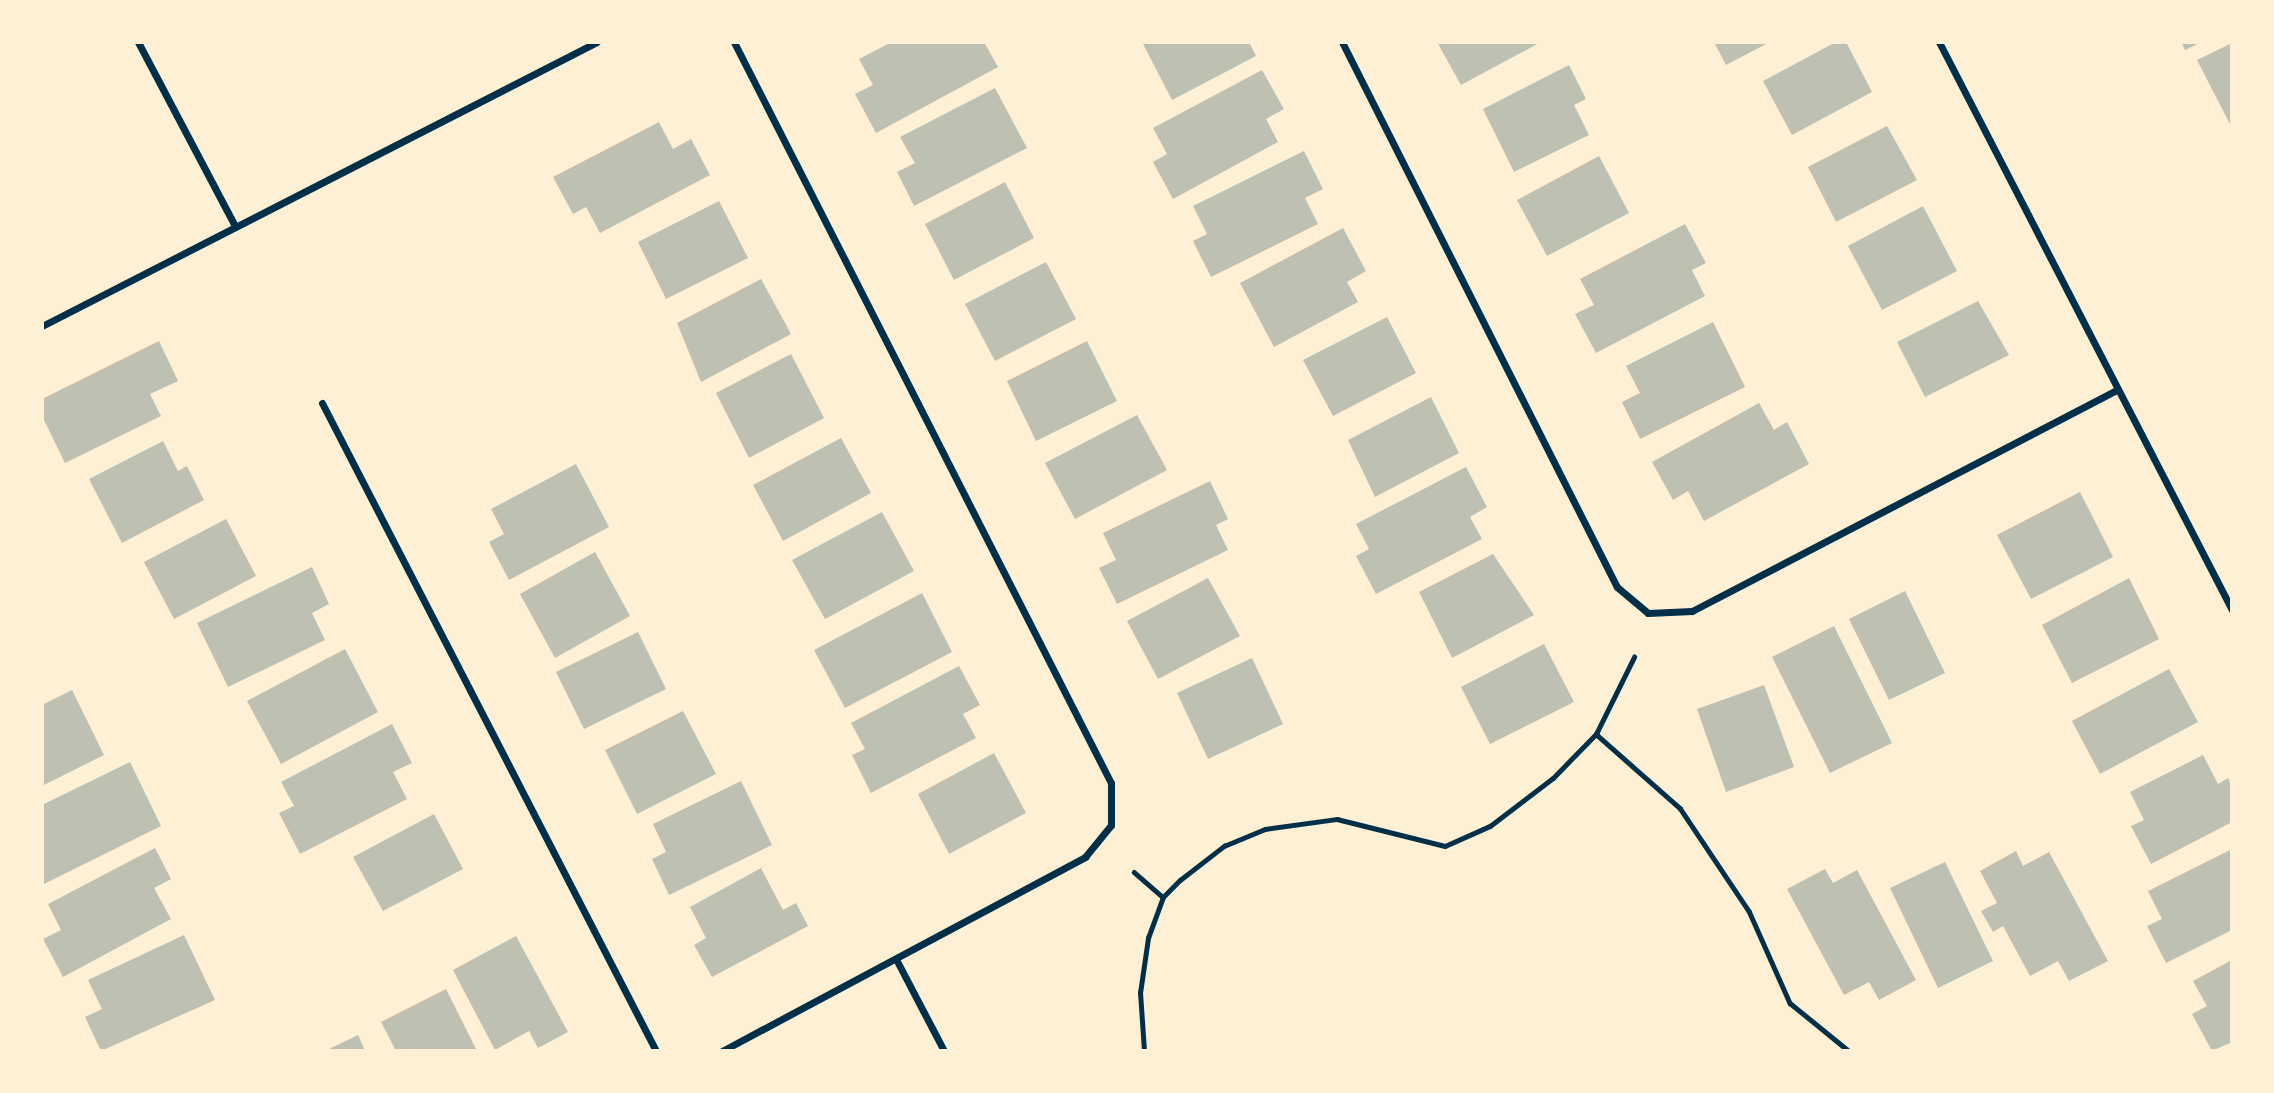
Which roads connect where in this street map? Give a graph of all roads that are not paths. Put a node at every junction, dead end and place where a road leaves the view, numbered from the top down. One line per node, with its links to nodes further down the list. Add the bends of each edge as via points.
1 (138, 42): 6 (street)
2 (597, 42): 6 (street)
3 (734, 42): 11 (street, via 1111,783 1111,825 1085,857)
4 (1342, 42): 8 (street, via 1617,587 1648,613 1692,611)
5 (1940, 42): 8 (street)
6 (235, 226): 7 (street)
7 (42, 326)
8 (2118, 388): 10 (street)
9 (323, 403): 12 (street)
10 (2232, 610)
11 (897, 961): 13 (street); 14 (street)
12 (656, 1051)
13 (722, 1051)
14 (944, 1051)

